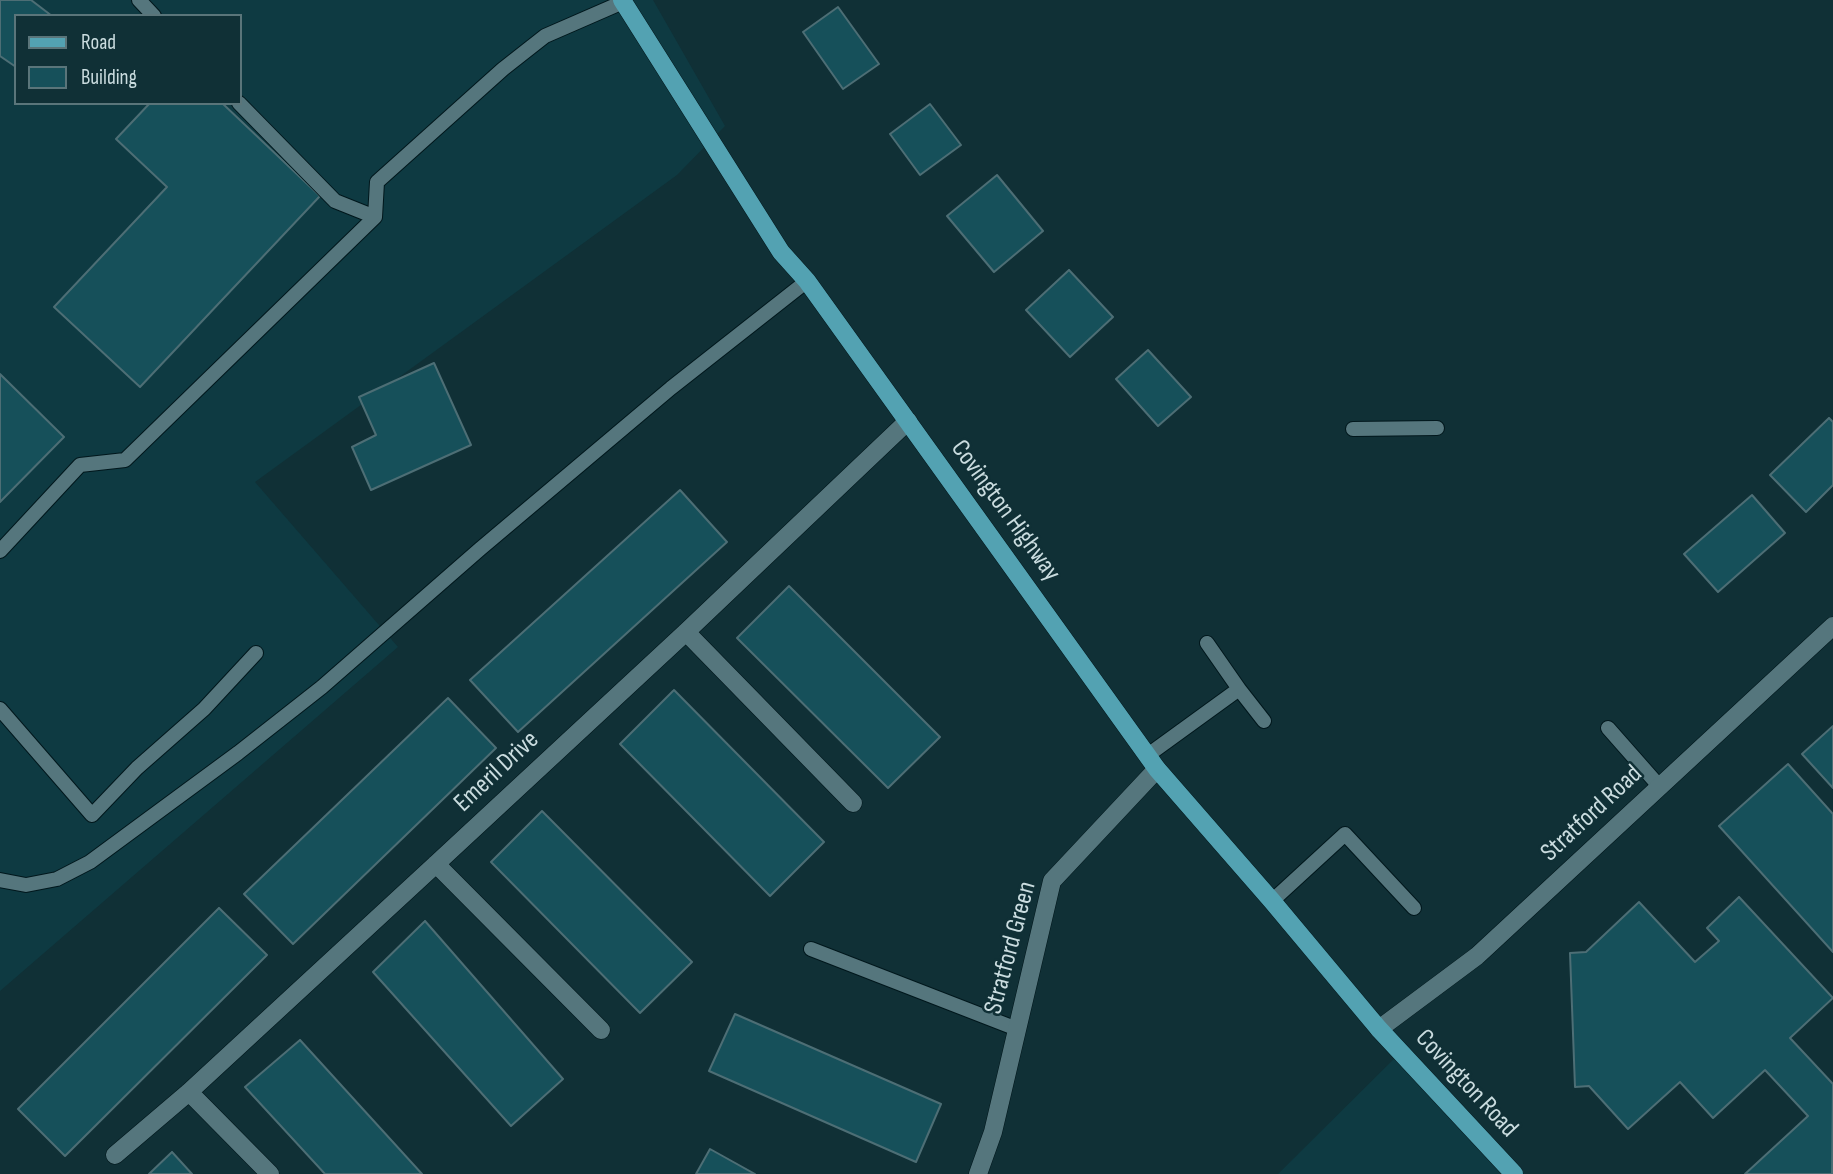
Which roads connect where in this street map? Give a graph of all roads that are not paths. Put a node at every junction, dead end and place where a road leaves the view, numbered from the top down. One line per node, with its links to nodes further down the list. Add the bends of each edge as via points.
1 (139, 0): 3 (lane)
2 (623, 1): 5 (lane, via 545,36 503,69 377,182); 6 (main road, Covington Highway, via 781,252)
3 (152, 14)
4 (241, 105): 5 (lane, via 335,201)
5 (375, 217): 10 (lane, via 125,460 80,466)
6 (807, 281): 7 (main road, Covington Highway); 23 (lane, via 671,388 322,687 227,761 90,862 57,879 26,885)
7 (908, 421): 12 (street, Emeril Drive); 19 (main road, Covington Highway)
8 (1437, 428): 9 (lane)
9 (1353, 429)
10 (0, 551)
11 (1833, 626): 20 (street, Stratford Road)
12 (686, 632): 21 (street); 22 (street, Emeril Drive)
13 (1207, 643): 15 (lane)
14 (256, 653): 16 (lane, via 204,709 92,814)
15 (1239, 689): 17 (lane); 19 (lane)
16 (0, 709)
17 (1264, 721)
18 (1608, 728): 20 (lane)
19 (1152, 762): 24 (main road, Covington Highway); 27 (street, Stratford Green, via 1052,881)
20 (1660, 787): 28 (street, Stratford Road, via 1477,956)
21 (853, 803)
22 (436, 864): 29 (street); 30 (street, Emeril Drive)
23 (0, 880)
24 (1272, 901): 25 (lane, via 1345,834); 28 (main road, Covington Highway)
25 (1414, 908)
26 (811, 949): 27 (lane)
27 (1017, 1028): 33 (street, Stratford Green, via 993,1132)
28 (1379, 1029): 34 (main road, Covington Road)
29 (601, 1030)
30 (189, 1092): 31 (street, Emeril Drive); 32 (street)
31 (116, 1155)
32 (270, 1174)
33 (978, 1174)
34 (1514, 1174)

